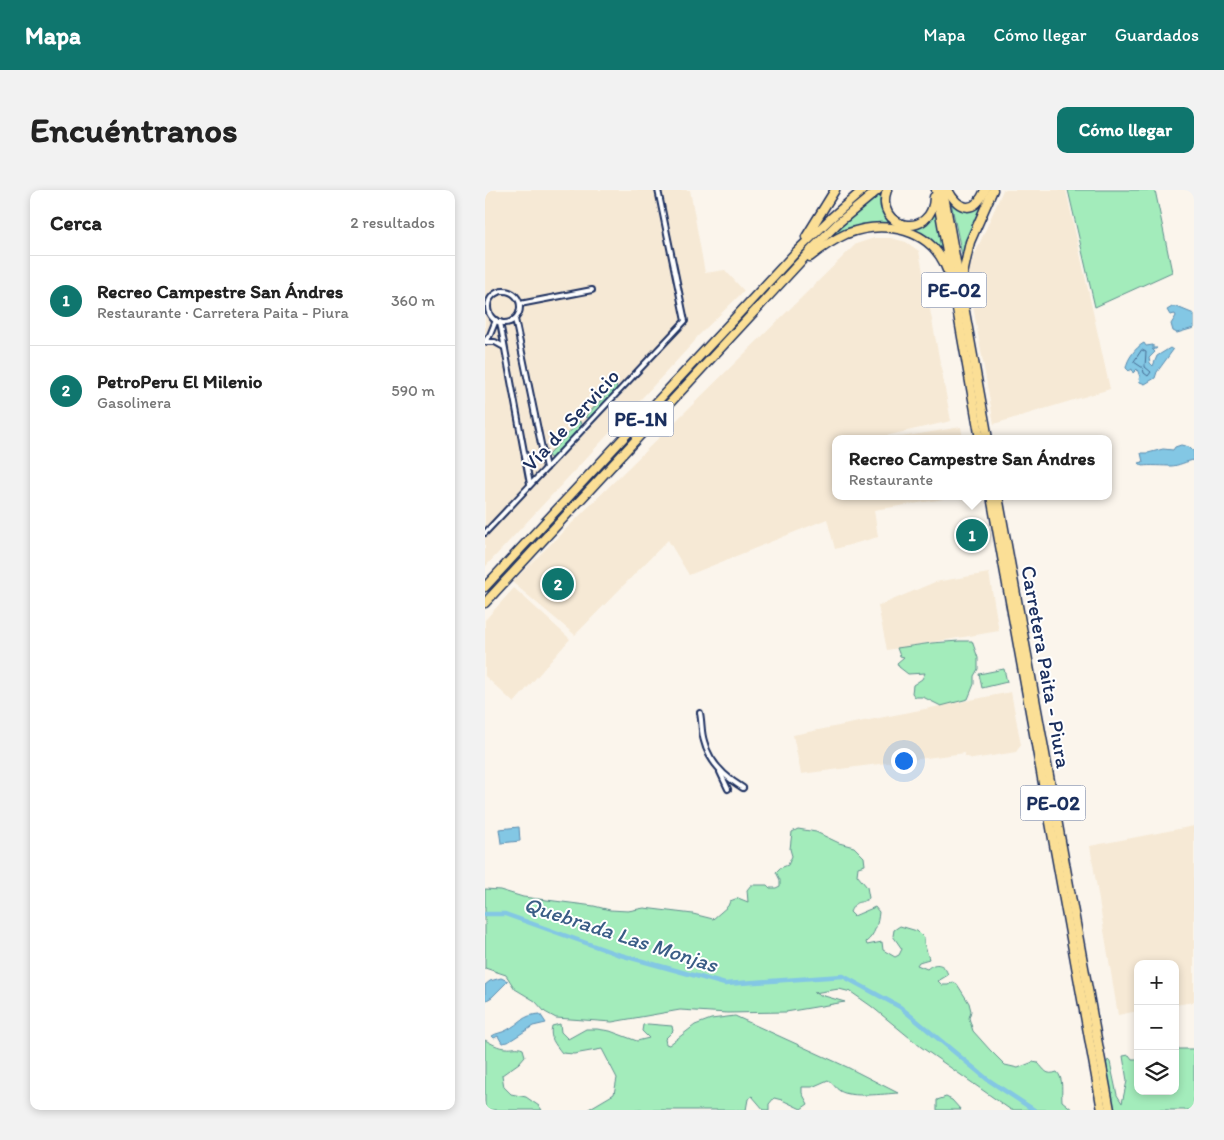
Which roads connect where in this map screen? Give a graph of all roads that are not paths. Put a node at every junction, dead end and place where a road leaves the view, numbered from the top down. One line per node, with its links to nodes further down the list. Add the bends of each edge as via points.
1 (659, 190): 25 (street, Vía de Servicio, via 685,321)
2 (835, 190): 11 (highway)
3 (863, 190): 11 (highway, PE-1N)
4 (878, 190): 12 (highway, PE-1N, via 837,224)
5 (887, 190): 6 (highway, via 888,214 909,225 921,223 930,215)
6 (935, 190): 13 (highway, PE-02)
7 (943, 190): 13 (highway, PE-02)
8 (948, 190): 9 (highway, via 957,203 968,207 979,202)
9 (985, 190)
10 (993, 190): 13 (highway, via 970,242)
11 (797, 251): 21 (highway, PE-1N)
12 (792, 270): 13 (highway, via 846,234 872,228 896,229 921,237 936,248); 22 (highway, PE-1N)
13 (958, 288): 23 (highway, PE-02); 24 (highway, PE-02)
14 (592, 290): 15 (street)
15 (520, 304): 16 (street, via 513,294 502,291 492,298); 17 (street)
16 (487, 309): 18 (street)
17 (515, 319): 18 (street); 25 (street)
18 (498, 321): 19 (street); 20 (street)
19 (485, 342): 20 (street, via 495,342)
20 (504, 347): 26 (street)
21 (651, 408): 22 (highway); 30 (highway, PE-1N)
22 (659, 414): 31 (highway, PE-1N)
23 (979, 435)
24 (987, 435)
25 (546, 468): 26 (street, Vía de Servicio)
26 (530, 485): 29 (street, Vía de Servicio)
27 (992, 500): 36 (highway, Carretera Paita - Piura / PE-02)
28 (999, 500): 37 (highway, Carretera Paita - Piura / PE-02)
29 (485, 533)
30 (485, 587)
31 (485, 603)
32 (701, 713): 33 (street, via 704,742)
33 (718, 768): 34 (street); 35 (street)
34 (743, 788)
35 (728, 789)
36 (1101, 1110)
37 (1110, 1110)

